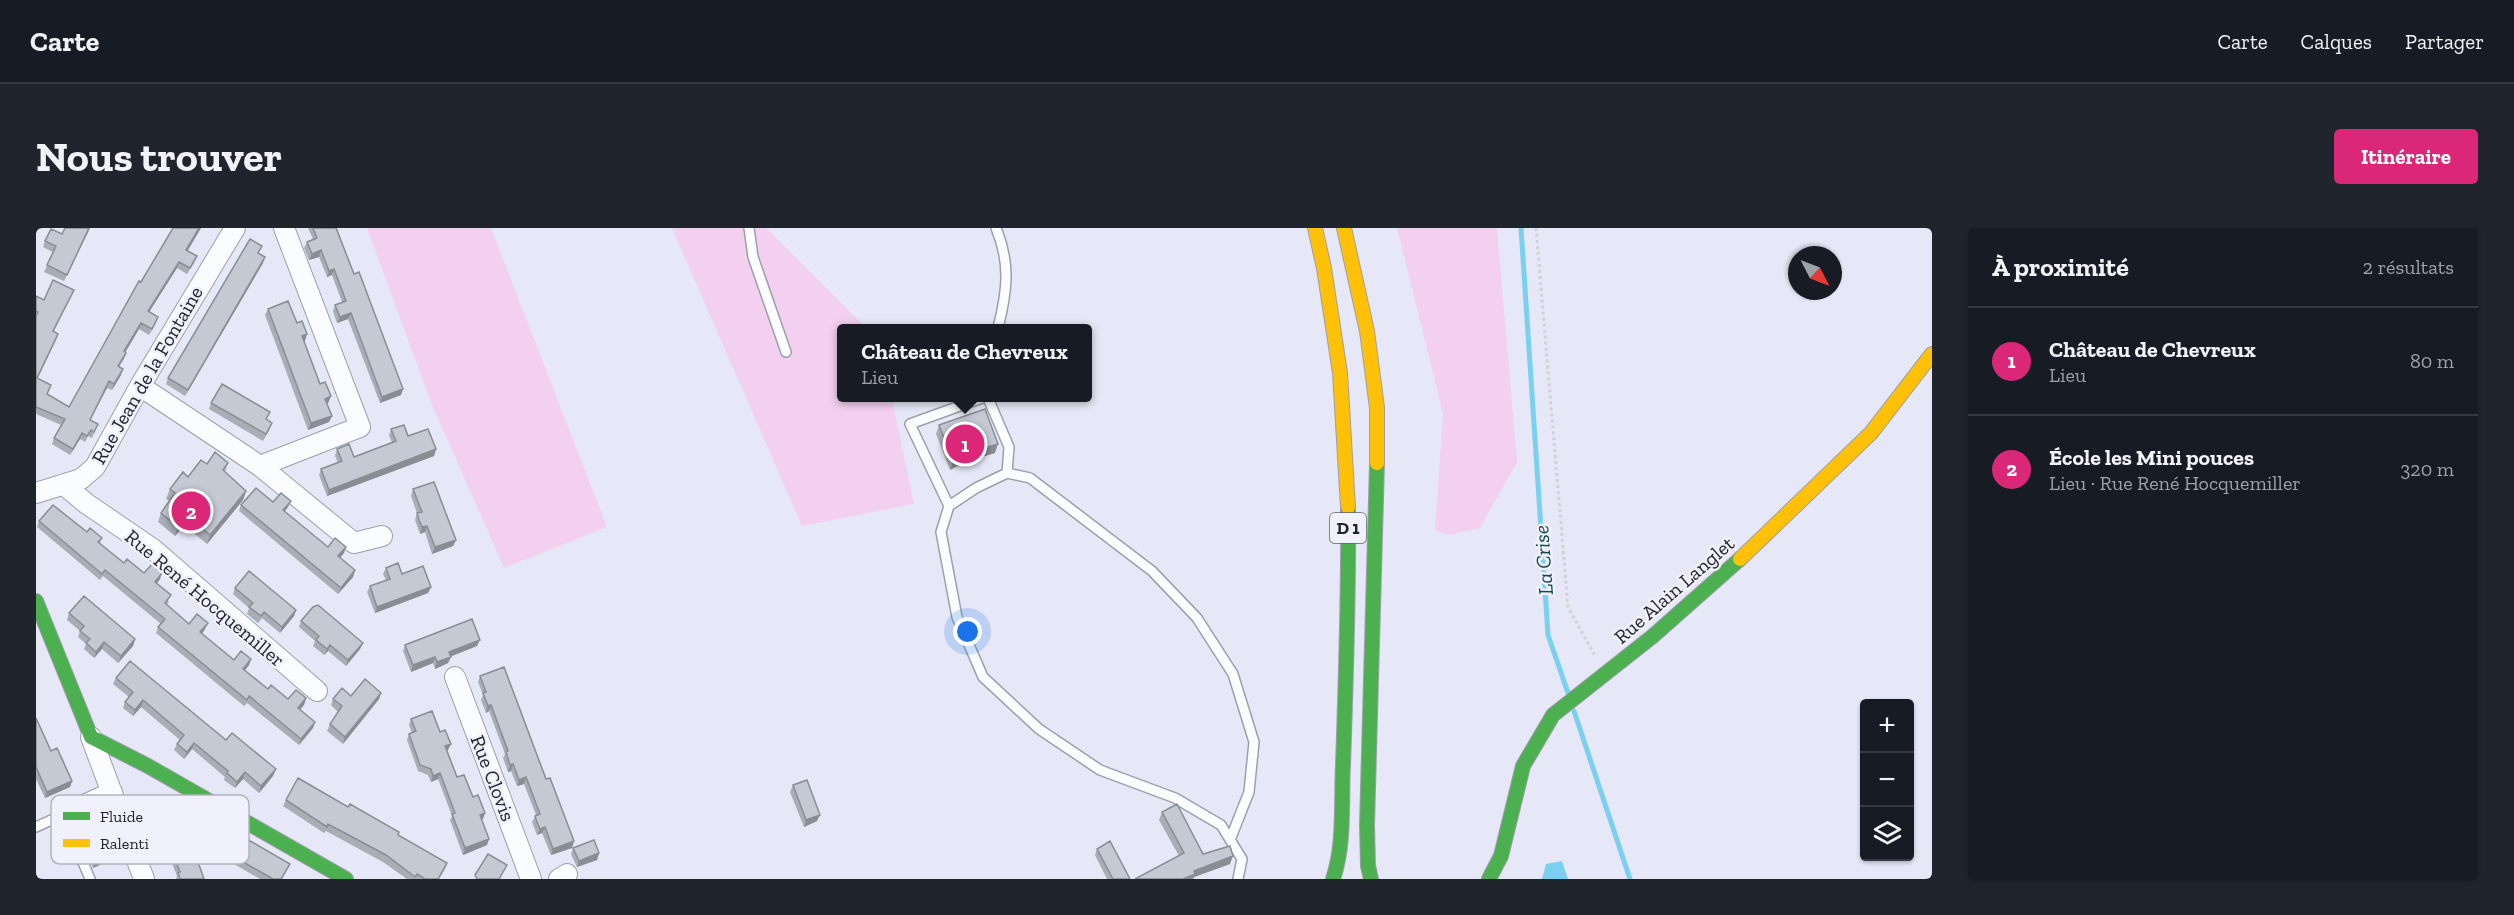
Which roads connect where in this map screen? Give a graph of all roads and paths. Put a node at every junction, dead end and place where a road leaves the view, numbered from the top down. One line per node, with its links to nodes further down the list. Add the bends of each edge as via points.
1 (235, 228): 11 (street, Rue Jean de la Fontaine)
2 (284, 228): 14 (street, via 360,427)
3 (749, 228): 9 (lane, via 753,257)
4 (996, 228): 8 (lane, via 1003,245 1007,292)
5 (1315, 228): 40 (main road, D 1, via 1336,340 1348,456 1340,831)
6 (1344, 228): 41 (main road, D 1, via 1367,331 1377,408 1367,825)
7 (1536, 228): 21 (path, via 1568,608)
8 (999, 324)
9 (786, 352)
10 (1932, 354): 21 (main road, Rue Alain Langlet, via 1871,434 1731,568)
11 (140, 386): 14 (street); 16 (street, Rue Jean de la Fontaine, via 95,467 81,479)
12 (971, 402): 18 (lane, via 910,424)
13 (990, 402): 15 (lane, via 1009,447)
14 (260, 466): 19 (street, via 354,543)
15 (1007, 473): 18 (lane); 32 (lane, via 1030,478 1152,570 1197,618 1233,674 1254,742 1249,792)
16 (64, 485): 17 (street, Rue Jean de la Fontaine); 23 (street, Rue René Hocquemiller, via 153,549)
17 (36, 493)
18 (949, 507): 32 (lane, via 941,532 957,617 983,677 1039,729 1100,770 1176,798 1221,825)
19 (382, 536)
20 (36, 601): 24 (main road)
21 (1605, 674): 42 (main road, Rue Alain Langlet, via 1553,714 1523,766 1501,855)
22 (455, 676): 38 (street, Rue Clovis)
23 (316, 691)
24 (91, 737): 25 (street); 28 (main road)
25 (112, 792): 26 (street); 27 (street)
26 (106, 795)
27 (113, 795)
28 (199, 795)
29 (51, 820): 31 (lane)
30 (249, 824): 37 (main road)
31 (36, 827)
32 (1230, 840): 39 (lane, via 1242,859)
33 (84, 864): 35 (lane)
34 (138, 864): 36 (street)
35 (90, 879)
36 (144, 879)
37 (346, 879)
38 (531, 879)
39 (1238, 879)
40 (1333, 879)
41 (1371, 879)
42 (1489, 879)

